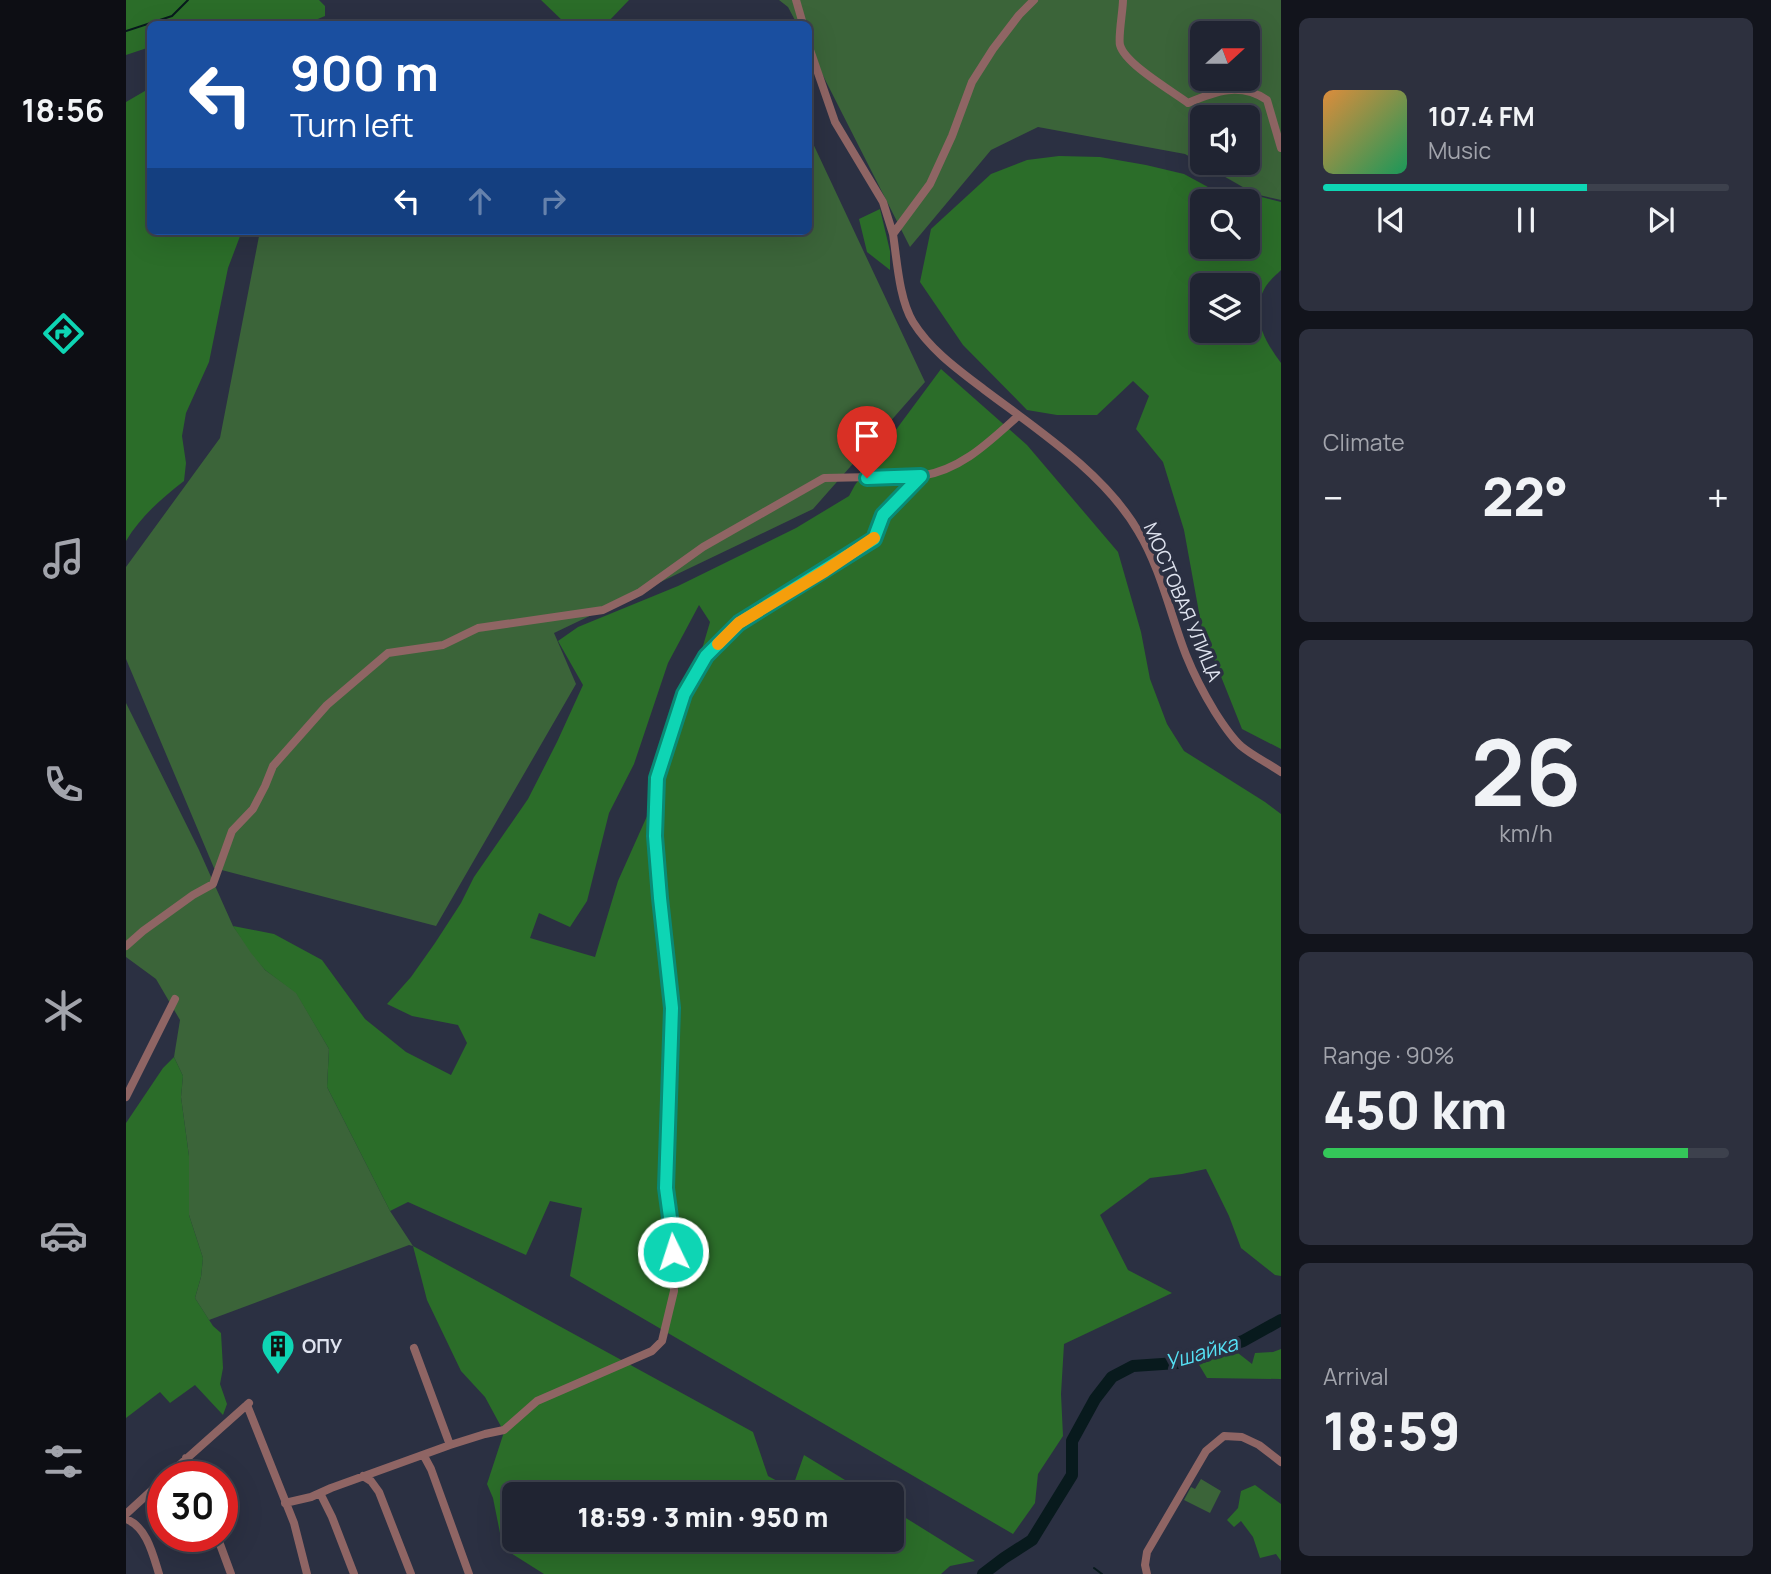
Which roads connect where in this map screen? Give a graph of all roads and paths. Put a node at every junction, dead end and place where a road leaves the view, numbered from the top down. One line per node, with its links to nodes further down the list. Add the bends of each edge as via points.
1 (796, 0): 4 (street)
2 (1034, 0): 7 (street, via 972,82 930,184)
3 (1123, 0): 6 (street, via 1120,45 1128,58 1188,103 1230,89 1262,97 1267,100)
4 (802, 21)
5 (812, 56): 7 (street, МОСТОВАЯ УЛИЦА, via 835,122 883,202)
6 (1281, 148)
7 (893, 234): 8 (street, МОСТОВАЯ УЛИЦА, via 912,320 952,365)
8 (1018, 416): 9 (street, via 975,454); 10 (street, МОСТОВАЯ УЛИЦА, via 1072,457 1116,500 1152,559 1208,701 1240,745)
9 (921, 476): 11 (street, via 824,478 703,547 640,592 603,610 478,628 443,645 388,653 327,705 272,766 253,809 232,831 214,884); 15 (street, via 883,515 874,539 739,623 706,656 684,694 657,778 655,836 672,1008 666,1188 674,1291 662,1341 652,1351 537,1401 504,1430)
10 (1281, 772)
11 (126, 946)
12 (175, 999): 13 (street)
13 (126, 1097)
14 (414, 1348): 15 (street)
15 (450, 1445): 16 (street)
16 (424, 1456): 20 (street); 31 (street)
17 (186, 1458): 18 (street); 23 (street, via 248,1404)
18 (183, 1461)
19 (1281, 1462): 32 (street, via 1242,1437 1224,1436 1206,1451 1147,1552)
20 (363, 1476): 21 (street); 30 (street, via 379,1492)
21 (320, 1493): 23 (street); 29 (street)
22 (147, 1496): 24 (street)
23 (285, 1503): 28 (street)
24 (126, 1517): 26 (street, via 143,1532)
25 (223, 1552): 27 (street)
26 (159, 1574)
27 (231, 1574)
28 (307, 1574)
29 (354, 1574)
30 (411, 1574)
31 (469, 1574)
32 (1147, 1574)

